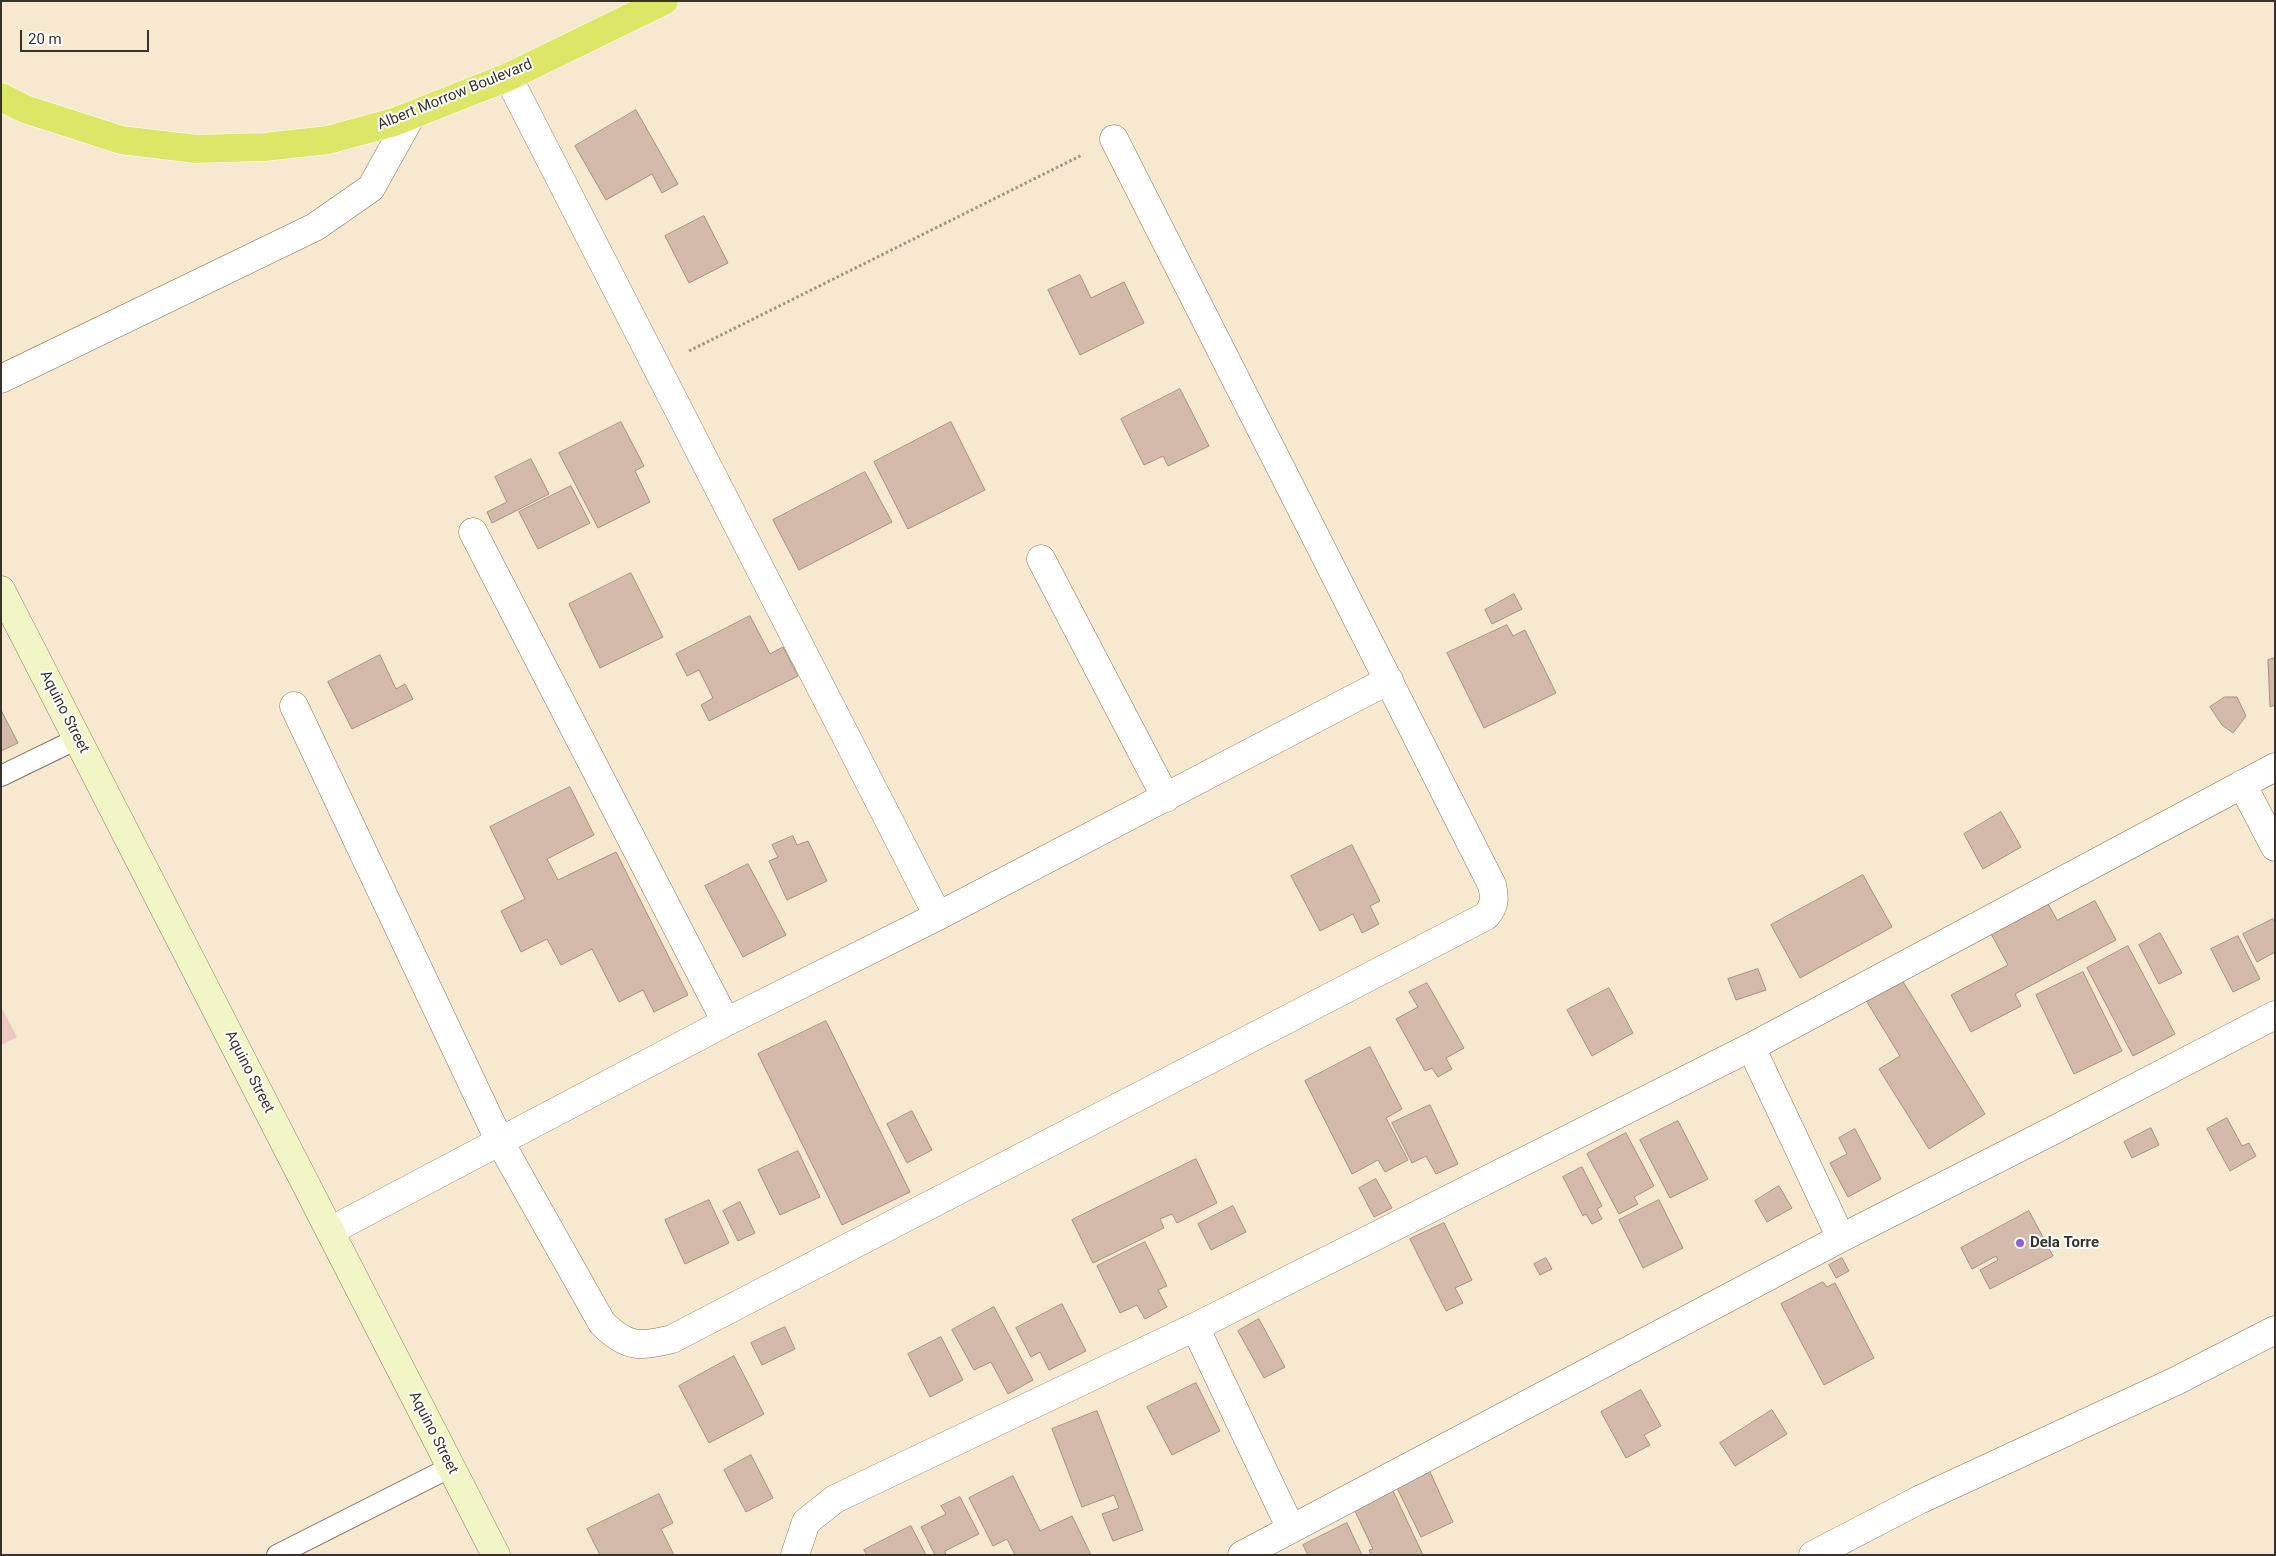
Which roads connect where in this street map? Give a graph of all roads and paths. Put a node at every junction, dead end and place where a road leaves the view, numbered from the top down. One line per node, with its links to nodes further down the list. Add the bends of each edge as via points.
1 (664, 1): 2 (highway, Albert Morrow Boulevard)
2 (508, 77): 4 (highway, Albert Morrow Boulevard); 6 (street)
3 (1, 97): 4 (highway, Albert Morrow Boulevard, via 25,109 120,140 196,149 264,147 328,140)
4 (411, 116): 7 (street, via 371,188 315,227)
5 (1114, 139): 6 (path); 11 (street)
6 (657, 367): 19 (street)
7 (1, 379)
8 (473, 532): 21 (street)
9 (1041, 559): 17 (street)
10 (1, 590): 13 (main road, Aquino Street)
11 (1389, 680): 17 (street); 23 (street, via 1492,885 1493,908 1467,927 672,1339 653,1344 632,1343 617,1337 602,1323)
12 (294, 706): 23 (street)
13 (77, 739): 15 (lane); 24 (main road, Aquino Street)
14 (2275, 767): 16 (street)
15 (1, 776)
16 (2242, 784): 18 (street); 22 (street)
17 (1166, 798): 19 (street)
18 (2275, 847)
19 (938, 916): 21 (street)
20 (2275, 1015): 25 (street)
21 (726, 1022): 23 (street)
22 (1750, 1046): 25 (street); 26 (street)
23 (500, 1142): 24 (street)
24 (330, 1232): 28 (main road, Aquino Street)
25 (1841, 1238): 29 (street)
26 (1195, 1326): 29 (street); 32 (street, via 835,1499 806,1522)
27 (2275, 1330): 34 (street, via 2176,1381 1918,1500)
28 (451, 1467): 30 (lane); 31 (main road, Aquino Street)
29 (1291, 1529): 33 (street)
30 (277, 1555)
31 (496, 1555)
32 (795, 1555)
33 (1242, 1555)
34 (1812, 1555)

